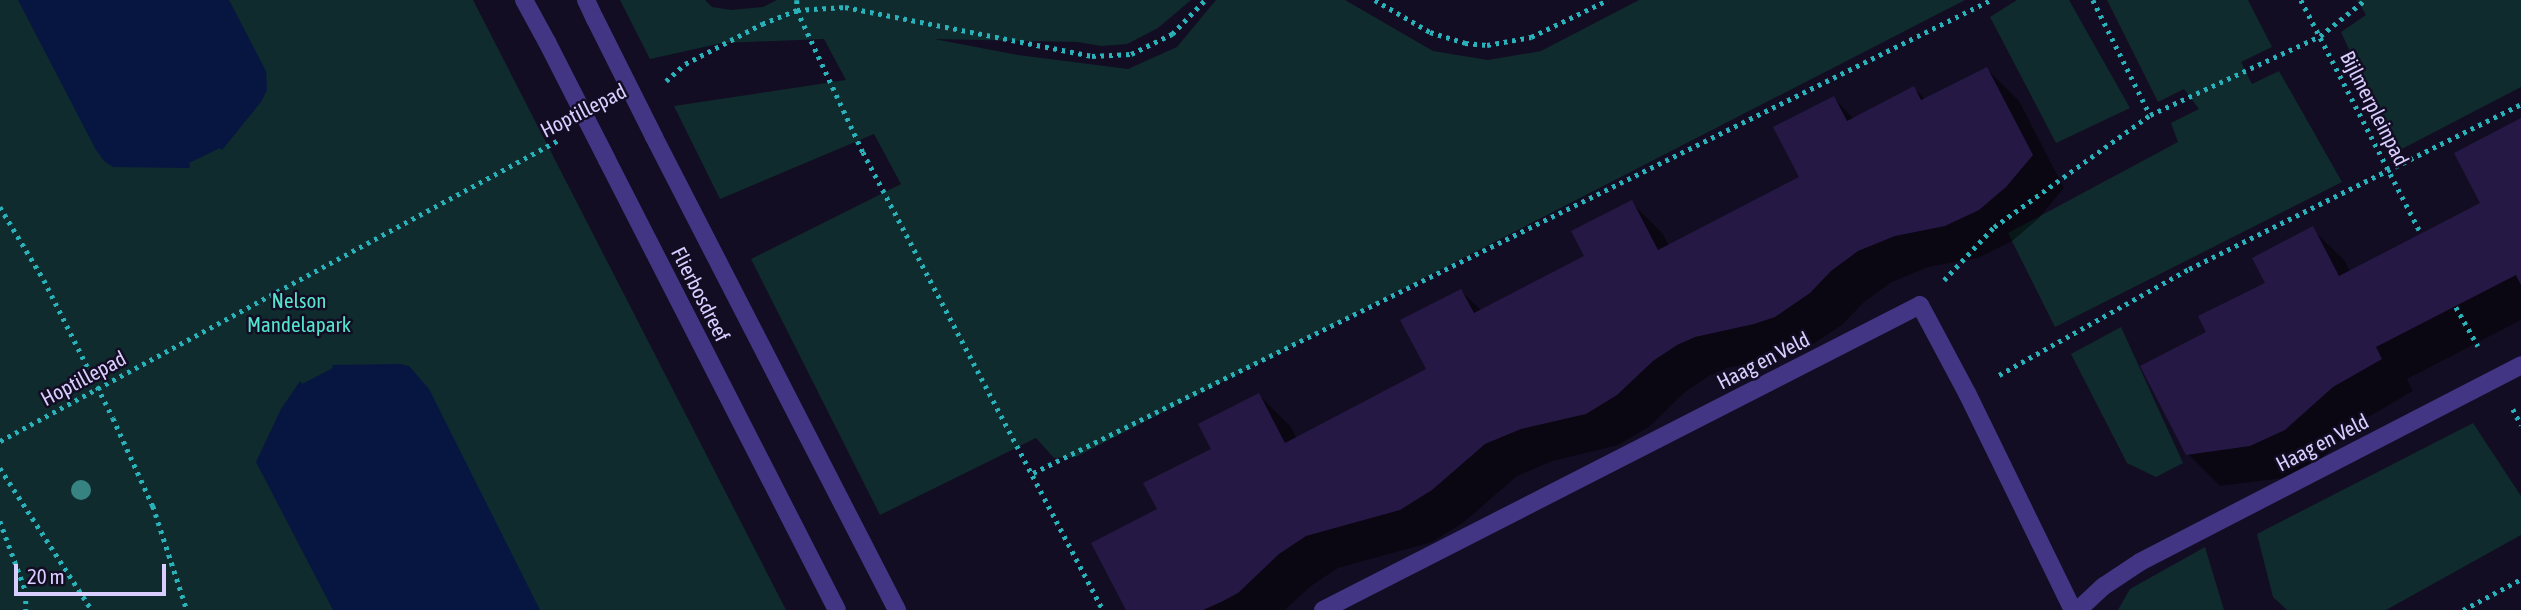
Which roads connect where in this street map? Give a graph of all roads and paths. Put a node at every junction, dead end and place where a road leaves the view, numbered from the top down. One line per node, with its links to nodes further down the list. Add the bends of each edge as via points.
1 (524, 0): 34 (street, Flierbosdreef, bridge)
2 (586, 0): 35 (street, Flierbosdreef, bridge)
3 (797, 0): 11 (path)
4 (1205, 0): 11 (path, Hoptillepad, via 1172,34 1131,54 1092,56 845,7)
5 (1375, 0): 6 (path, via 1430,32 1487,45 1531,37)
6 (1608, 0)
7 (1991, 0): 28 (path)
8 (2093, 0): 15 (path)
9 (2301, 0): 12 (path, Bijlmerpleinpad)
10 (2365, 0): 12 (path)
11 (797, 10): 13 (path, Hoptillepad, via 685,64); 28 (path, via 863,152)
12 (2320, 36): 15 (path); 17 (path, Bijlmerpleinpad)
13 (658, 89)
14 (2521, 104): 17 (path)
15 (2150, 115): 20 (path, via 1994,227)
16 (562, 138): 24 (path, Hoptillepad)
17 (2390, 171): 19 (path, Bijlmerpleinpad); 25 (path, via 2189,269)
18 (0, 207): 24 (path, via 44,280)
19 (2419, 230)
20 (1920, 305): 25 (street, Haag en Veld); 37 (street, Haag en Veld)
21 (2456, 307): 23 (path)
22 (2521, 365): 23 (street, Haag en Veld)
23 (2496, 377): 38 (street, Haag en Veld, via 2140,562)
24 (98, 388): 26 (path, Hoptillepad); 33 (path, via 153,506)
25 (1967, 393): 38 (street, Haag en Veld)
26 (0, 441)
27 (0, 468): 32 (path)
28 (1033, 473): 36 (path)
29 (0, 521): 31 (path, via 26,592)
30 (2521, 579): 39 (path)
31 (26, 610)
32 (92, 610)
33 (187, 610)
34 (837, 610)
35 (897, 610)
36 (1103, 610)
37 (1323, 610)
38 (2076, 610)
39 (2462, 610)

